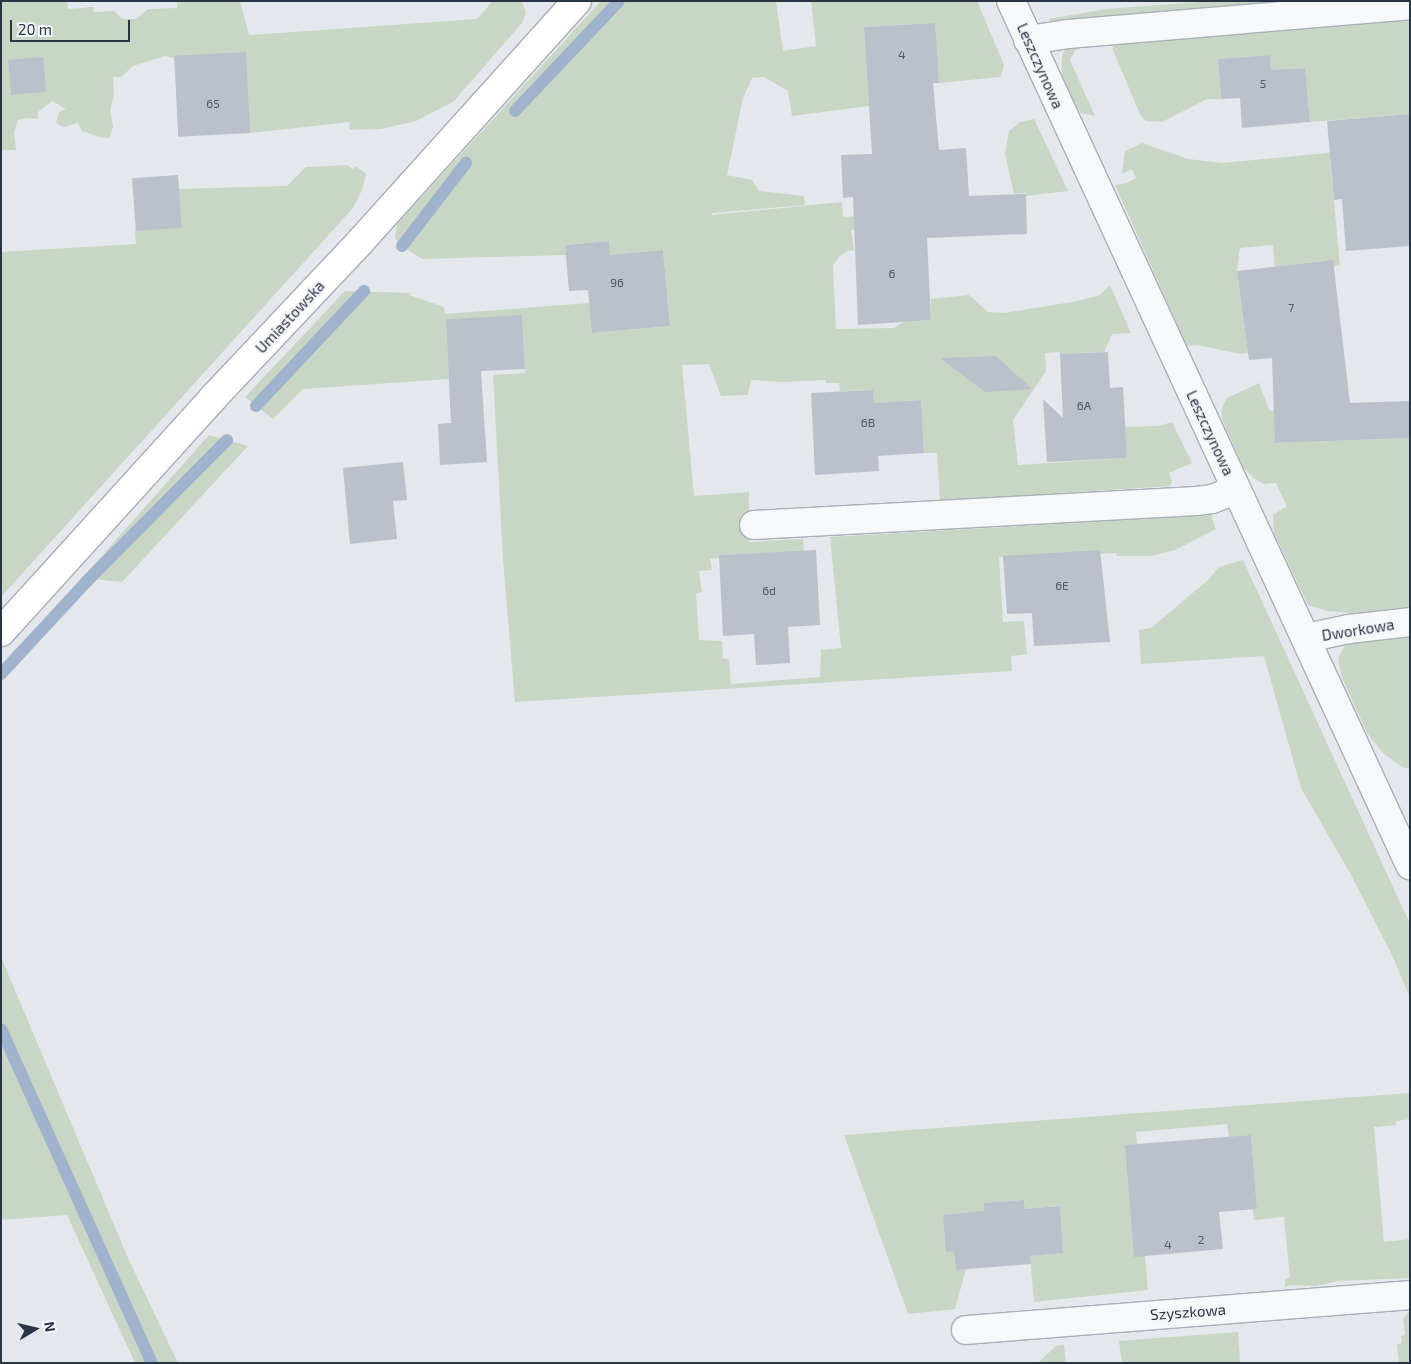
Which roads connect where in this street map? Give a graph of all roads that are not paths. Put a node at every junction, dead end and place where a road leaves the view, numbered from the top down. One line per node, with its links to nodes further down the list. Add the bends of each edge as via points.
1 (577, 1): 8 (main road, Umiastowska)
2 (1011, 1): 4 (street, Leszczynowa)
3 (1410, 5): 4 (street)
4 (1028, 40): 5 (street, Leszczynowa)
5 (1236, 490): 6 (street, via 1196,501); 9 (street, Leszczynowa)
6 (754, 525)
7 (1410, 622): 9 (street, Dworkowa)
8 (1, 632)
9 (1306, 638): 10 (street, Leszczynowa)
10 (1410, 865)
11 (1410, 1295): 12 (street, Szyszkowa)
12 (966, 1330)

